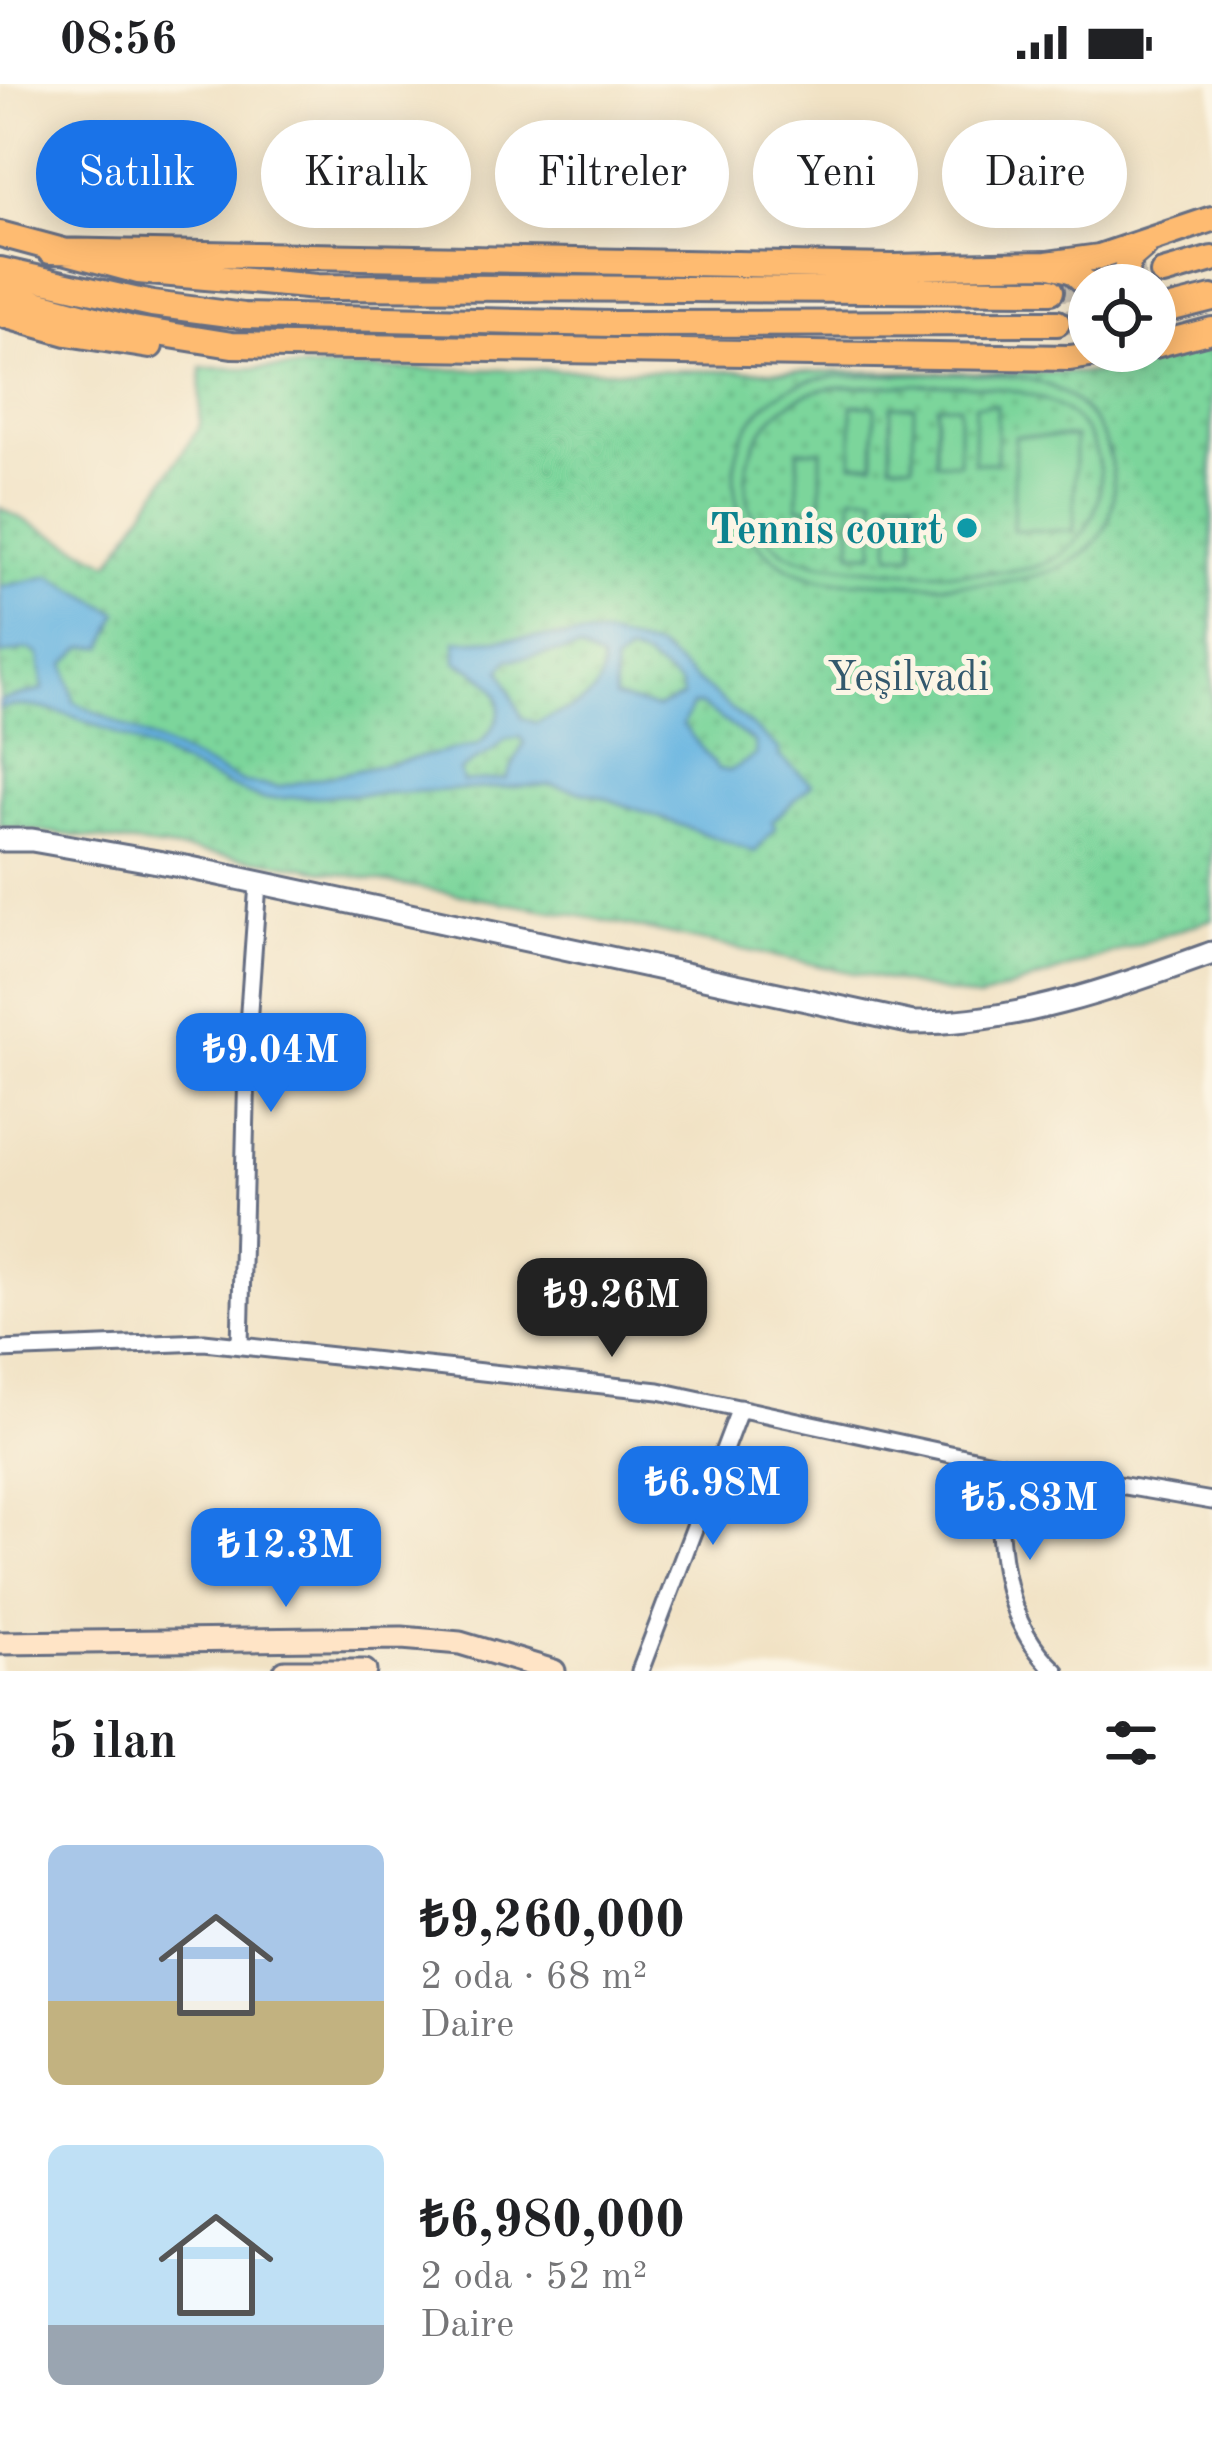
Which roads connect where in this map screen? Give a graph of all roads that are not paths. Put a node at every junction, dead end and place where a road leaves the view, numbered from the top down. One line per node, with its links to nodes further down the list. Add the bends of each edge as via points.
1 (1212, 219): 3 (main road)
2 (0, 234): 4 (main road)
3 (1152, 240): 6 (main road); 7 (main road)
4 (50, 251): 6 (main road); 11 (main road, via 138,271 317,287)
5 (1212, 259): 8 (main road)
6 (1047, 264): 10 (main road)
7 (1128, 264)
8 (1176, 269)
9 (0, 270): 16 (main road, via 244,316)
10 (1068, 270)
11 (1051, 291)
12 (0, 293): 19 (main road)
13 (1212, 298): 14 (main road)
14 (1176, 307)
15 (0, 314): 19 (main road, via 135,345)
16 (1057, 323)
17 (1212, 330): 18 (main road)
18 (1176, 338)
19 (190, 340): 20 (main road, via 298,348)
20 (1068, 350)
21 (0, 840): 22 (street)
22 (258, 883): 23 (street, via 914,1023 1030,1012); 24 (street)
23 (1212, 953)
24 (240, 1346): 25 (street); 26 (street, via 659,1391)
25 (0, 1350)
26 (740, 1408): 27 (street); 34 (street)
27 (997, 1464): 28 (street); 30 (street, via 1016,1624)
28 (1212, 1501)
29 (0, 1643): 33 (main road, via 402,1638 460,1643)
30 (1054, 1670)
31 (286, 1671): 32 (main road)
32 (365, 1671)
33 (554, 1671)
34 (640, 1671)

